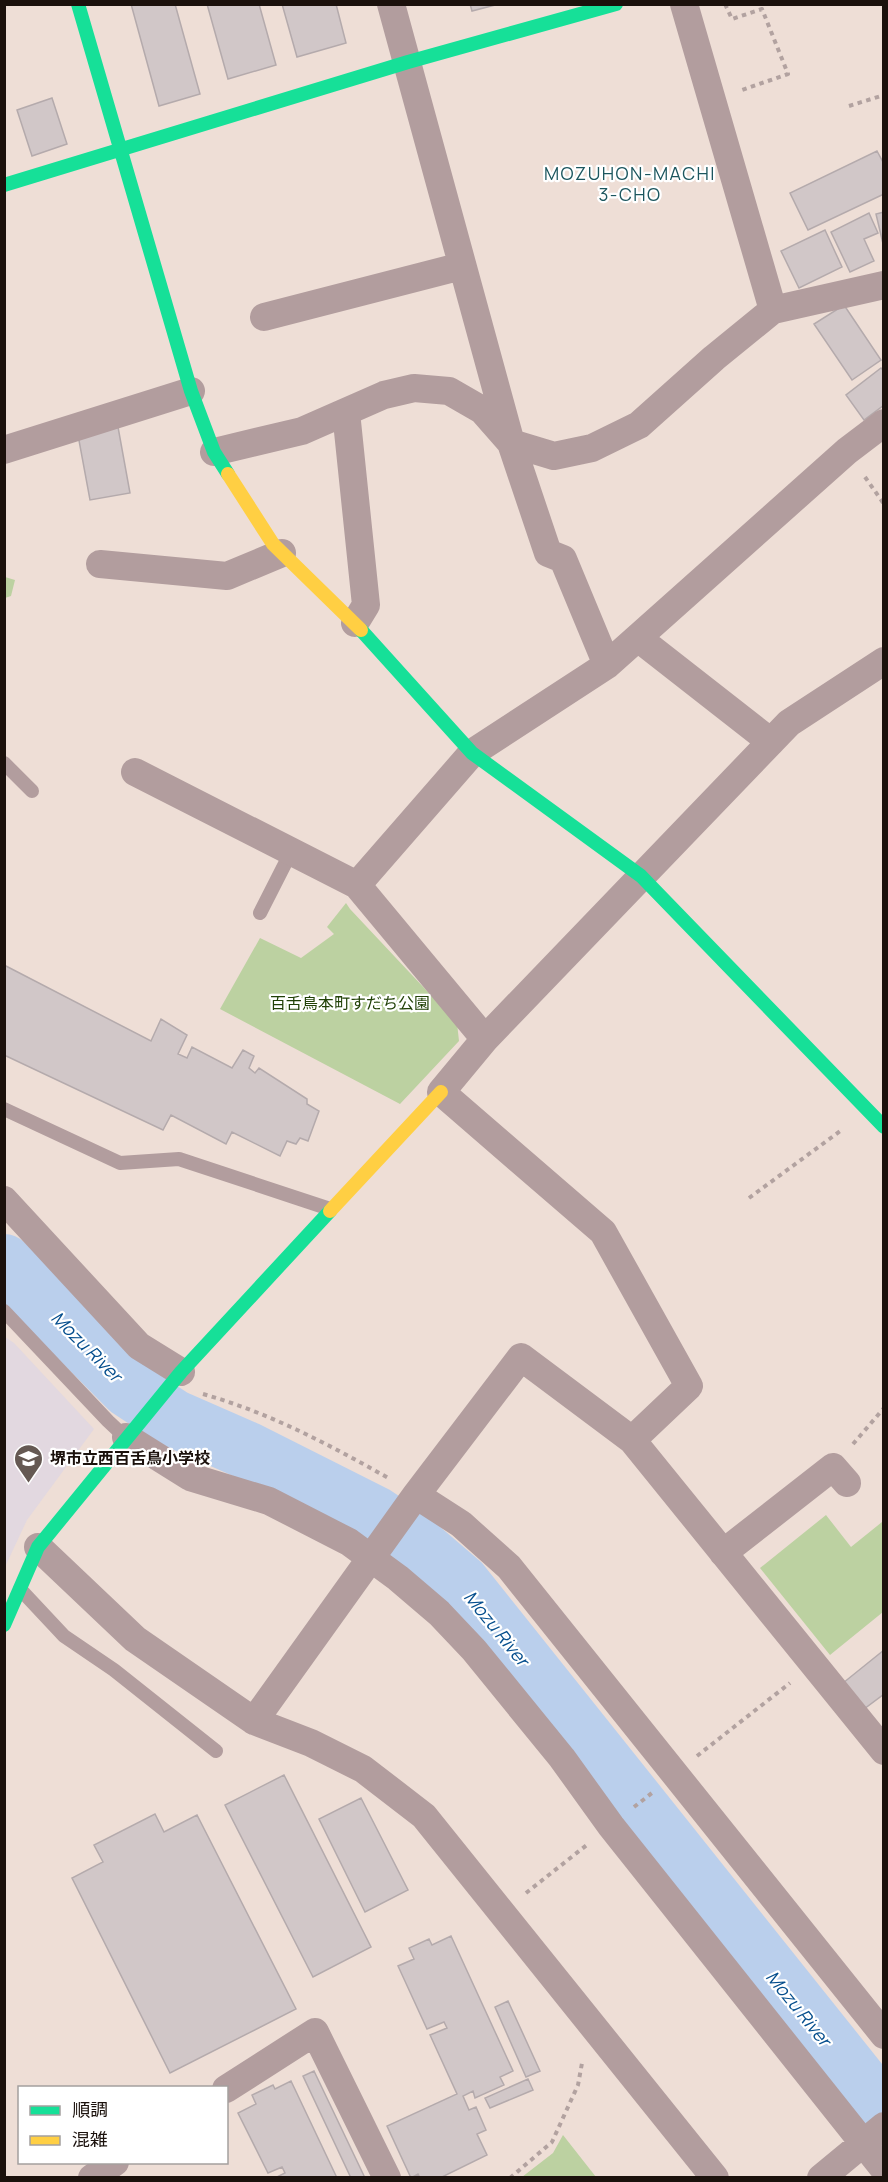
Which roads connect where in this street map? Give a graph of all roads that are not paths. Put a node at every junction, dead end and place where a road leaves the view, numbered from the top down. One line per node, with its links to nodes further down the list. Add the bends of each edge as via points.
1 (78, 4): 6 (street)
2 (391, 4): 5 (street)
3 (616, 4): 5 (street)
4 (684, 4): 10 (street)
5 (408, 62): 6 (street); 8 (street)
6 (120, 149): 7 (street); 12 (street)
7 (4, 185)
8 (462, 266): 11 (street); 15 (street)
9 (884, 285): 10 (street)
10 (773, 310): 15 (street, via 639,425 592,448 554,456)
11 (264, 318)
12 (191, 392): 16 (street); 17 (street)
13 (346, 412): 15 (street, via 384,395 414,388 449,391 482,410); 17 (street, via 302,431); 20 (street, via 366,605)
14 (884, 423): 21 (street, via 847,451)
15 (511, 443): 23 (street, via 548,554 563,559)
16 (4, 450)
17 (214, 452): 18 (street)
18 (282, 553): 19 (street, via 227,576); 20 (street)
19 (100, 564)
20 (355, 623): 25 (street)
21 (638, 638): 23 (street); 24 (street)
22 (884, 661): 24 (street, via 789,723)
23 (607, 665): 25 (street)
24 (771, 742): 30 (street)
25 (472, 753): 30 (street); 31 (street)
26 (4, 763): 28 (lane)
27 (135, 772): 29 (street)
28 (32, 790)
29 (291, 852): 31 (street); 32 (lane)
30 (641, 876): 33 (street); 36 (street)
31 (357, 885): 33 (street)
32 (260, 913)
33 (485, 1039): 34 (street)
34 (441, 1092): 38 (street); 42 (street, via 603,1232 689,1386)
35 (4, 1109): 38 (lane, via 120,1163 179,1159)
36 (884, 1127)
37 (4, 1200): 40 (street)
38 (332, 1210): 40 (street)
39 (4, 1311): 41 (lane, via 108,1421)
40 (181, 1385): 41 (street)
41 (129, 1433): 45 (street); 46 (street, via 147,1453 190,1477 268,1501 349,1542)
42 (632, 1440): 44 (street, via 521,1358); 47 (street)
43 (840, 1475): 47 (street)
44 (412, 1501): 46 (street); 53 (street, via 461,1524 509,1567 671,1777)
45 (38, 1547): 48 (street); 50 (street, via 135,1639)
46 (377, 1550): 50 (street); 55 (street, via 398,1578 474,1650)
47 (723, 1553): 52 (street)
48 (20, 1589): 49 (street); 51 (lane, via 64,1636 114,1670)
49 (4, 1625)
50 (254, 1721): 60 (street, via 363,1769 424,1816)
51 (216, 1751)
52 (884, 1751)
53 (884, 2035)
54 (228, 2088): 59 (street, via 315,2032)
55 (874, 2134): 57 (street); 61 (street)
56 (113, 2164): 58 (street)
57 (884, 2169)
58 (92, 2178)
59 (387, 2178)
60 (715, 2178)
61 (821, 2178)

